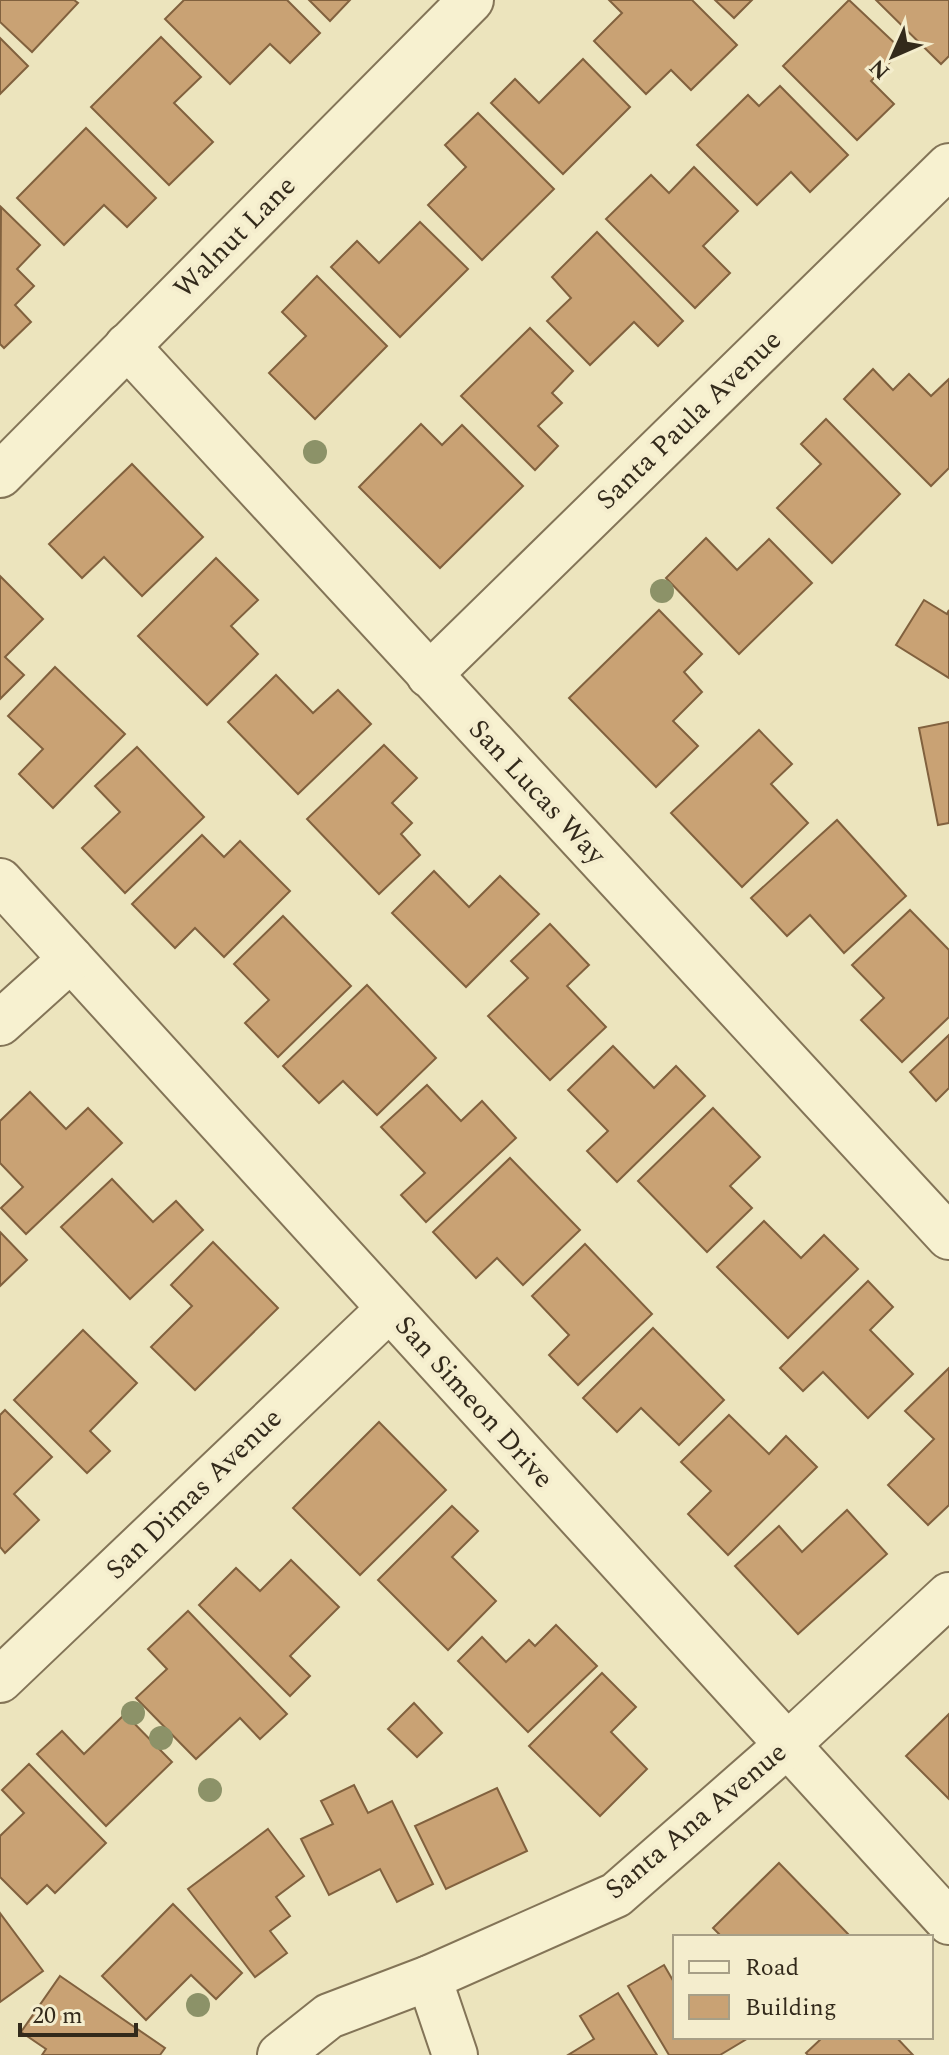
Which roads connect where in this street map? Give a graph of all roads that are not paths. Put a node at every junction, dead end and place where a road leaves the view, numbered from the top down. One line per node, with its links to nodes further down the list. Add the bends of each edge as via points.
1 (471, 0): 3 (street, Walnut Lane)
2 (949, 166): 5 (street, Santa Paula Avenue)
3 (127, 346): 4 (street, Walnut Lane); 5 (street, San Lucas Way)
4 (0, 475)
5 (429, 675): 9 (street, San Lucas Way)
6 (0, 881): 7 (street, San Simeon Drive)
7 (71, 959): 8 (street); 10 (street, San Simeon Drive)
8 (0, 1023)
9 (949, 1237)
10 (389, 1309): 12 (street, San Dimas Avenue); 13 (street, San Simeon Drive)
11 (949, 1595): 13 (street, Santa Ana Avenue)
12 (0, 1680)
13 (786, 1746): 14 (street, San Simeon Drive); 15 (street, Santa Ana Avenue, via 616,1895)
14 (949, 1922)
15 (429, 1978): 16 (street, Santa Ana Avenue, via 329,2016); 17 (street)
16 (280, 2055)
17 (455, 2055)

